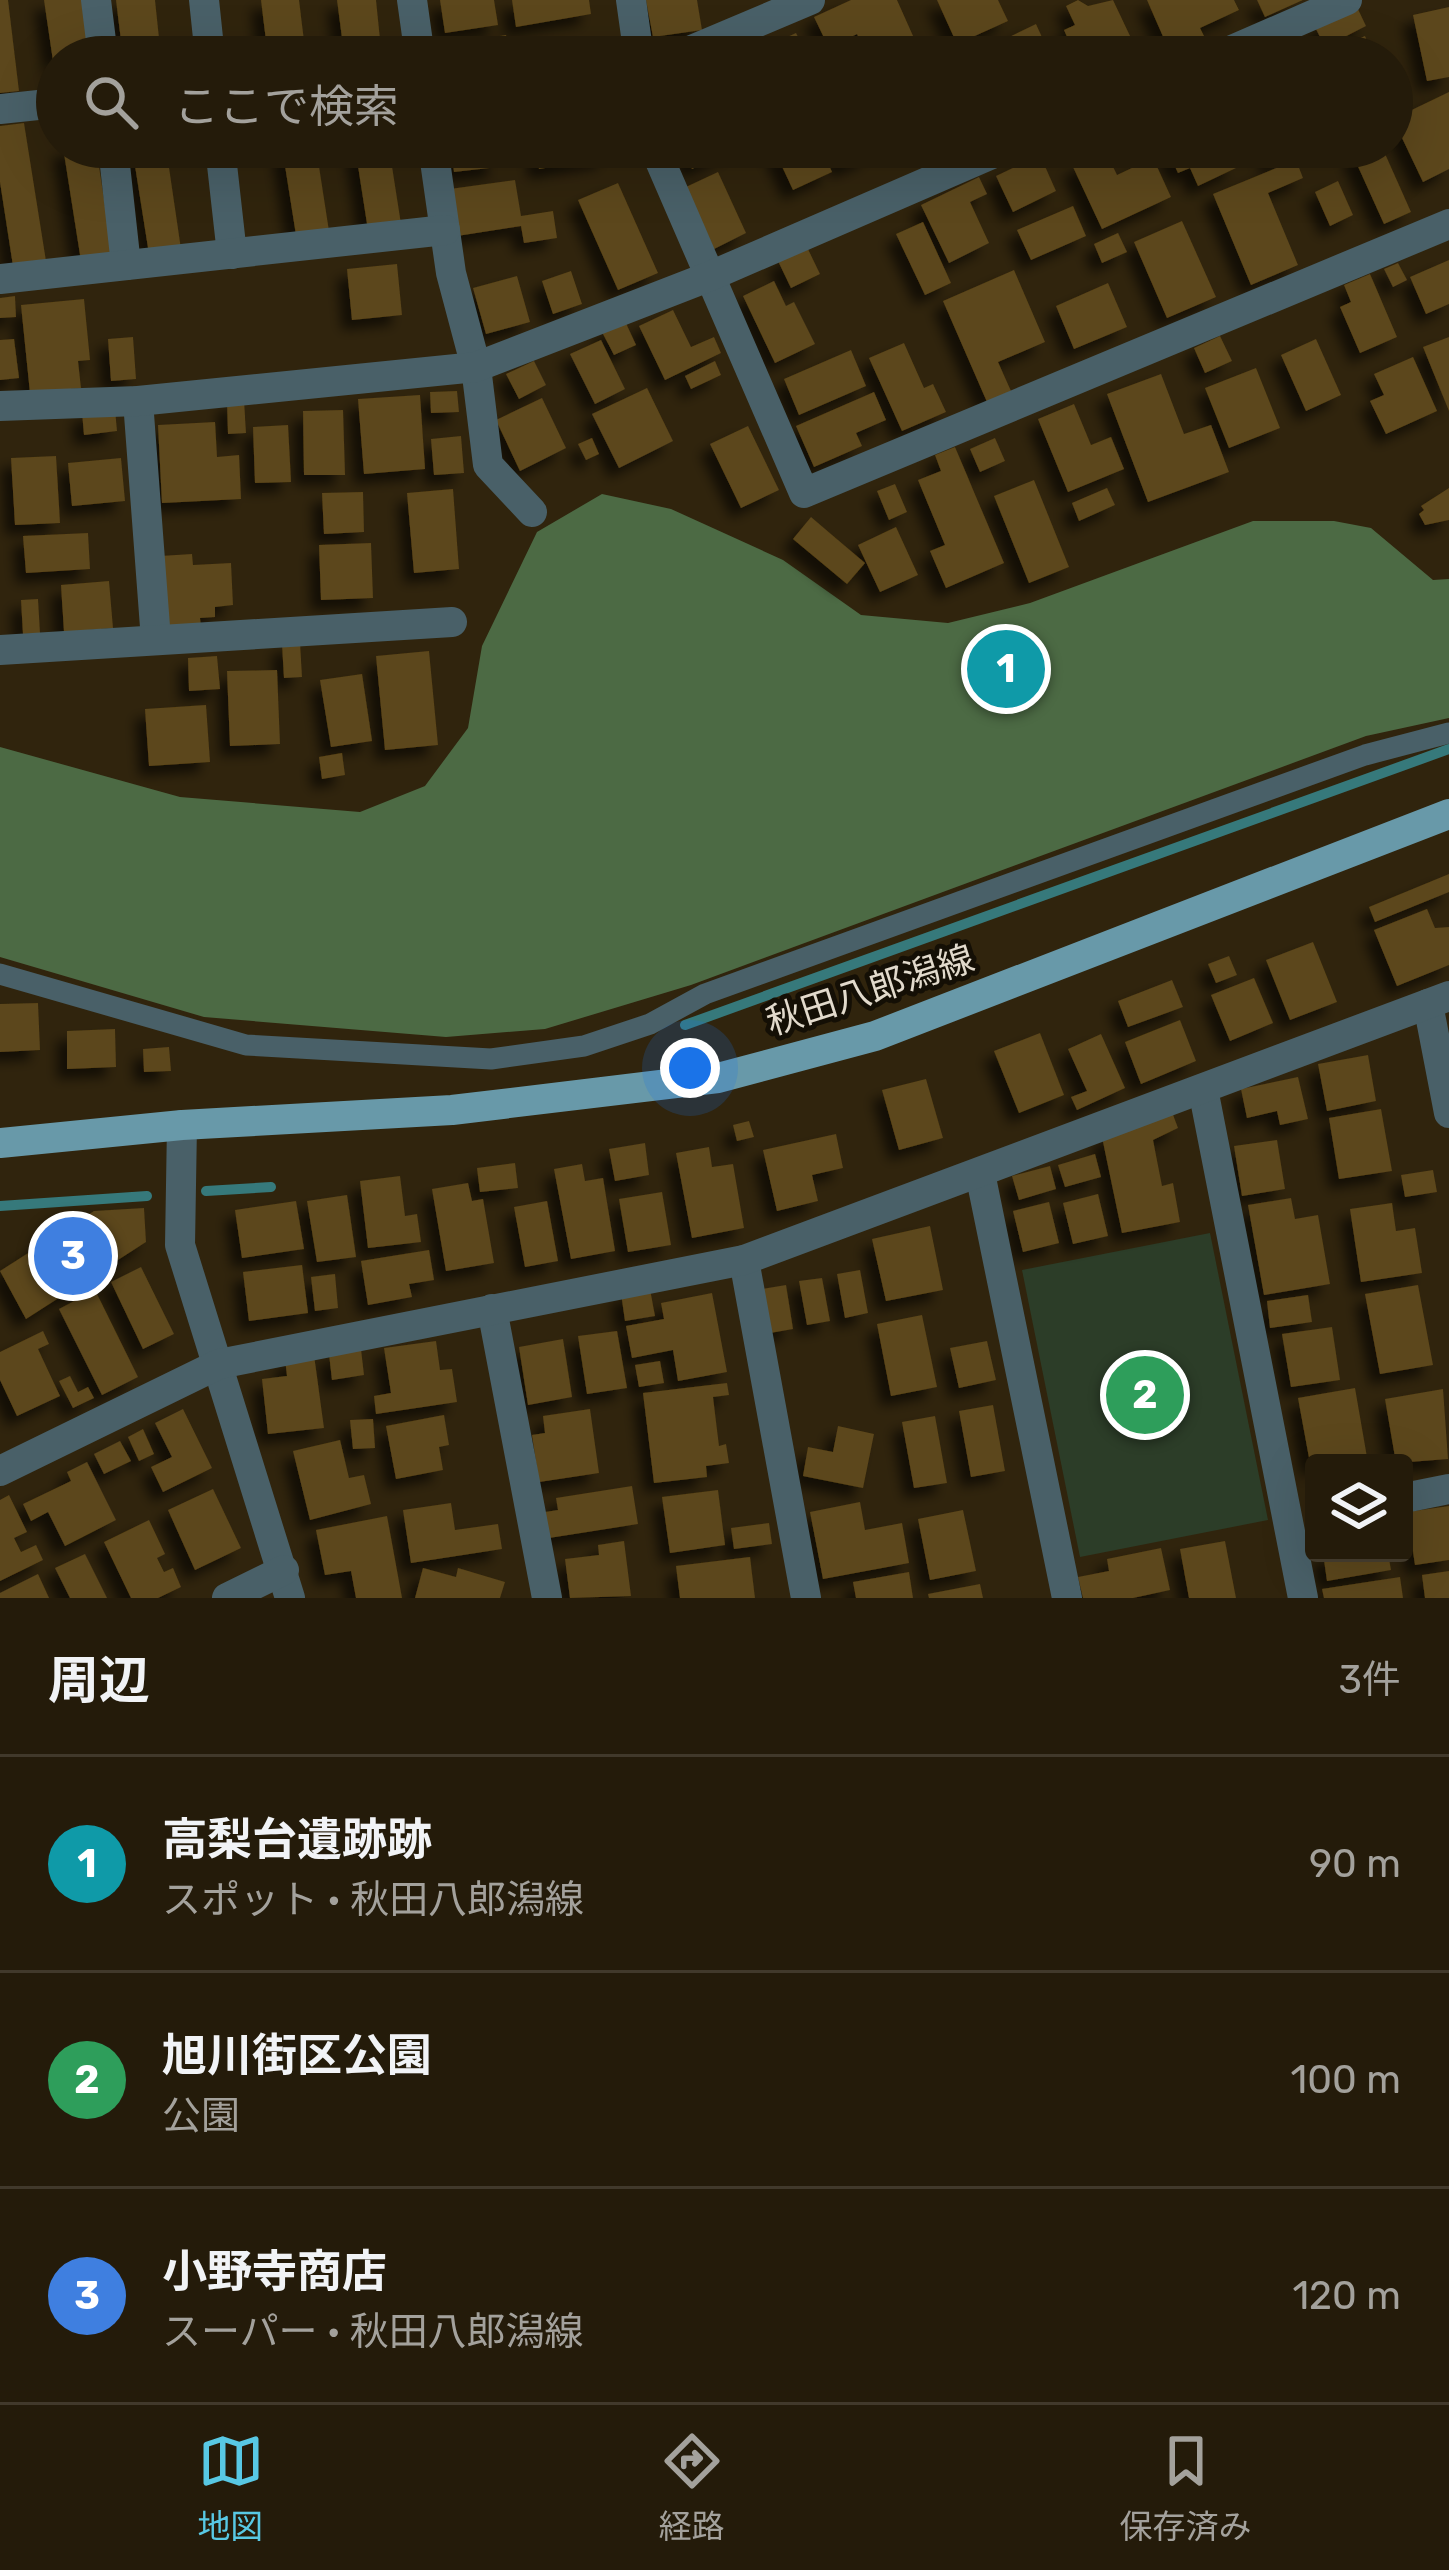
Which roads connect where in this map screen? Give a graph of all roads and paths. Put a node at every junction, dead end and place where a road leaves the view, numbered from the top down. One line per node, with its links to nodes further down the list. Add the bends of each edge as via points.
1 (96, 0): 7 (street)
2 (204, 0): 8 (street)
3 (412, 0): 9 (street)
4 (631, 0): 10 (street)
5 (810, 0): 11 (street)
6 (1347, 0): 12 (street)
7 (100, 36)
8 (208, 36)
9 (417, 36)
10 (636, 36)
11 (725, 36)
12 (1264, 36)
13 (36, 106): 14 (street)
14 (0, 109)
15 (115, 168): 23 (street)
16 (222, 168): 22 (street)
17 (436, 168): 21 (street)
18 (663, 168): 24 (street)
19 (960, 168): 24 (street)
20 (1449, 224): 24 (street, via 804,493)
21 (445, 230): 22 (street); 26 (street)
22 (232, 254): 23 (street)
23 (126, 265): 25 (street)
24 (708, 277): 26 (street)
25 (0, 279)
26 (476, 367): 27 (street); 29 (street, via 488,465)
27 (138, 400): 28 (street); 31 (street)
28 (0, 406)
29 (532, 512)
30 (452, 622): 31 (street)
31 (156, 640): 32 (street)
32 (0, 650)
33 (1449, 733): 35 (lane, via 1365,754 705,994 584,1046 490,1059 246,1045)
34 (1449, 814): 39 (main road, 秋田八郎潟線, via 875,1036 718,1078 452,1110)
35 (0, 974)
36 (1438, 1000): 37 (street); 38 (street)
37 (1202, 1090): 41 (street); 48 (street)
38 (1449, 1113)
39 (182, 1125): 40 (main road, 秋田八郎潟線); 44 (street, via 181,1245)
40 (0, 1143)
41 (980, 1174): 42 (street); 53 (street)
42 (744, 1260): 43 (street); 52 (street)
43 (493, 1310): 44 (street); 51 (street)
44 (219, 1364): 45 (street); 49 (street)
45 (0, 1471)
46 (1449, 1490): 47 (street)
47 (1413, 1496)
48 (1302, 1518): 54 (street)
49 (287, 1584): 50 (street)
50 (227, 1598)
51 (547, 1598)
52 (806, 1598)
53 (1067, 1598)
54 (1303, 1598)

